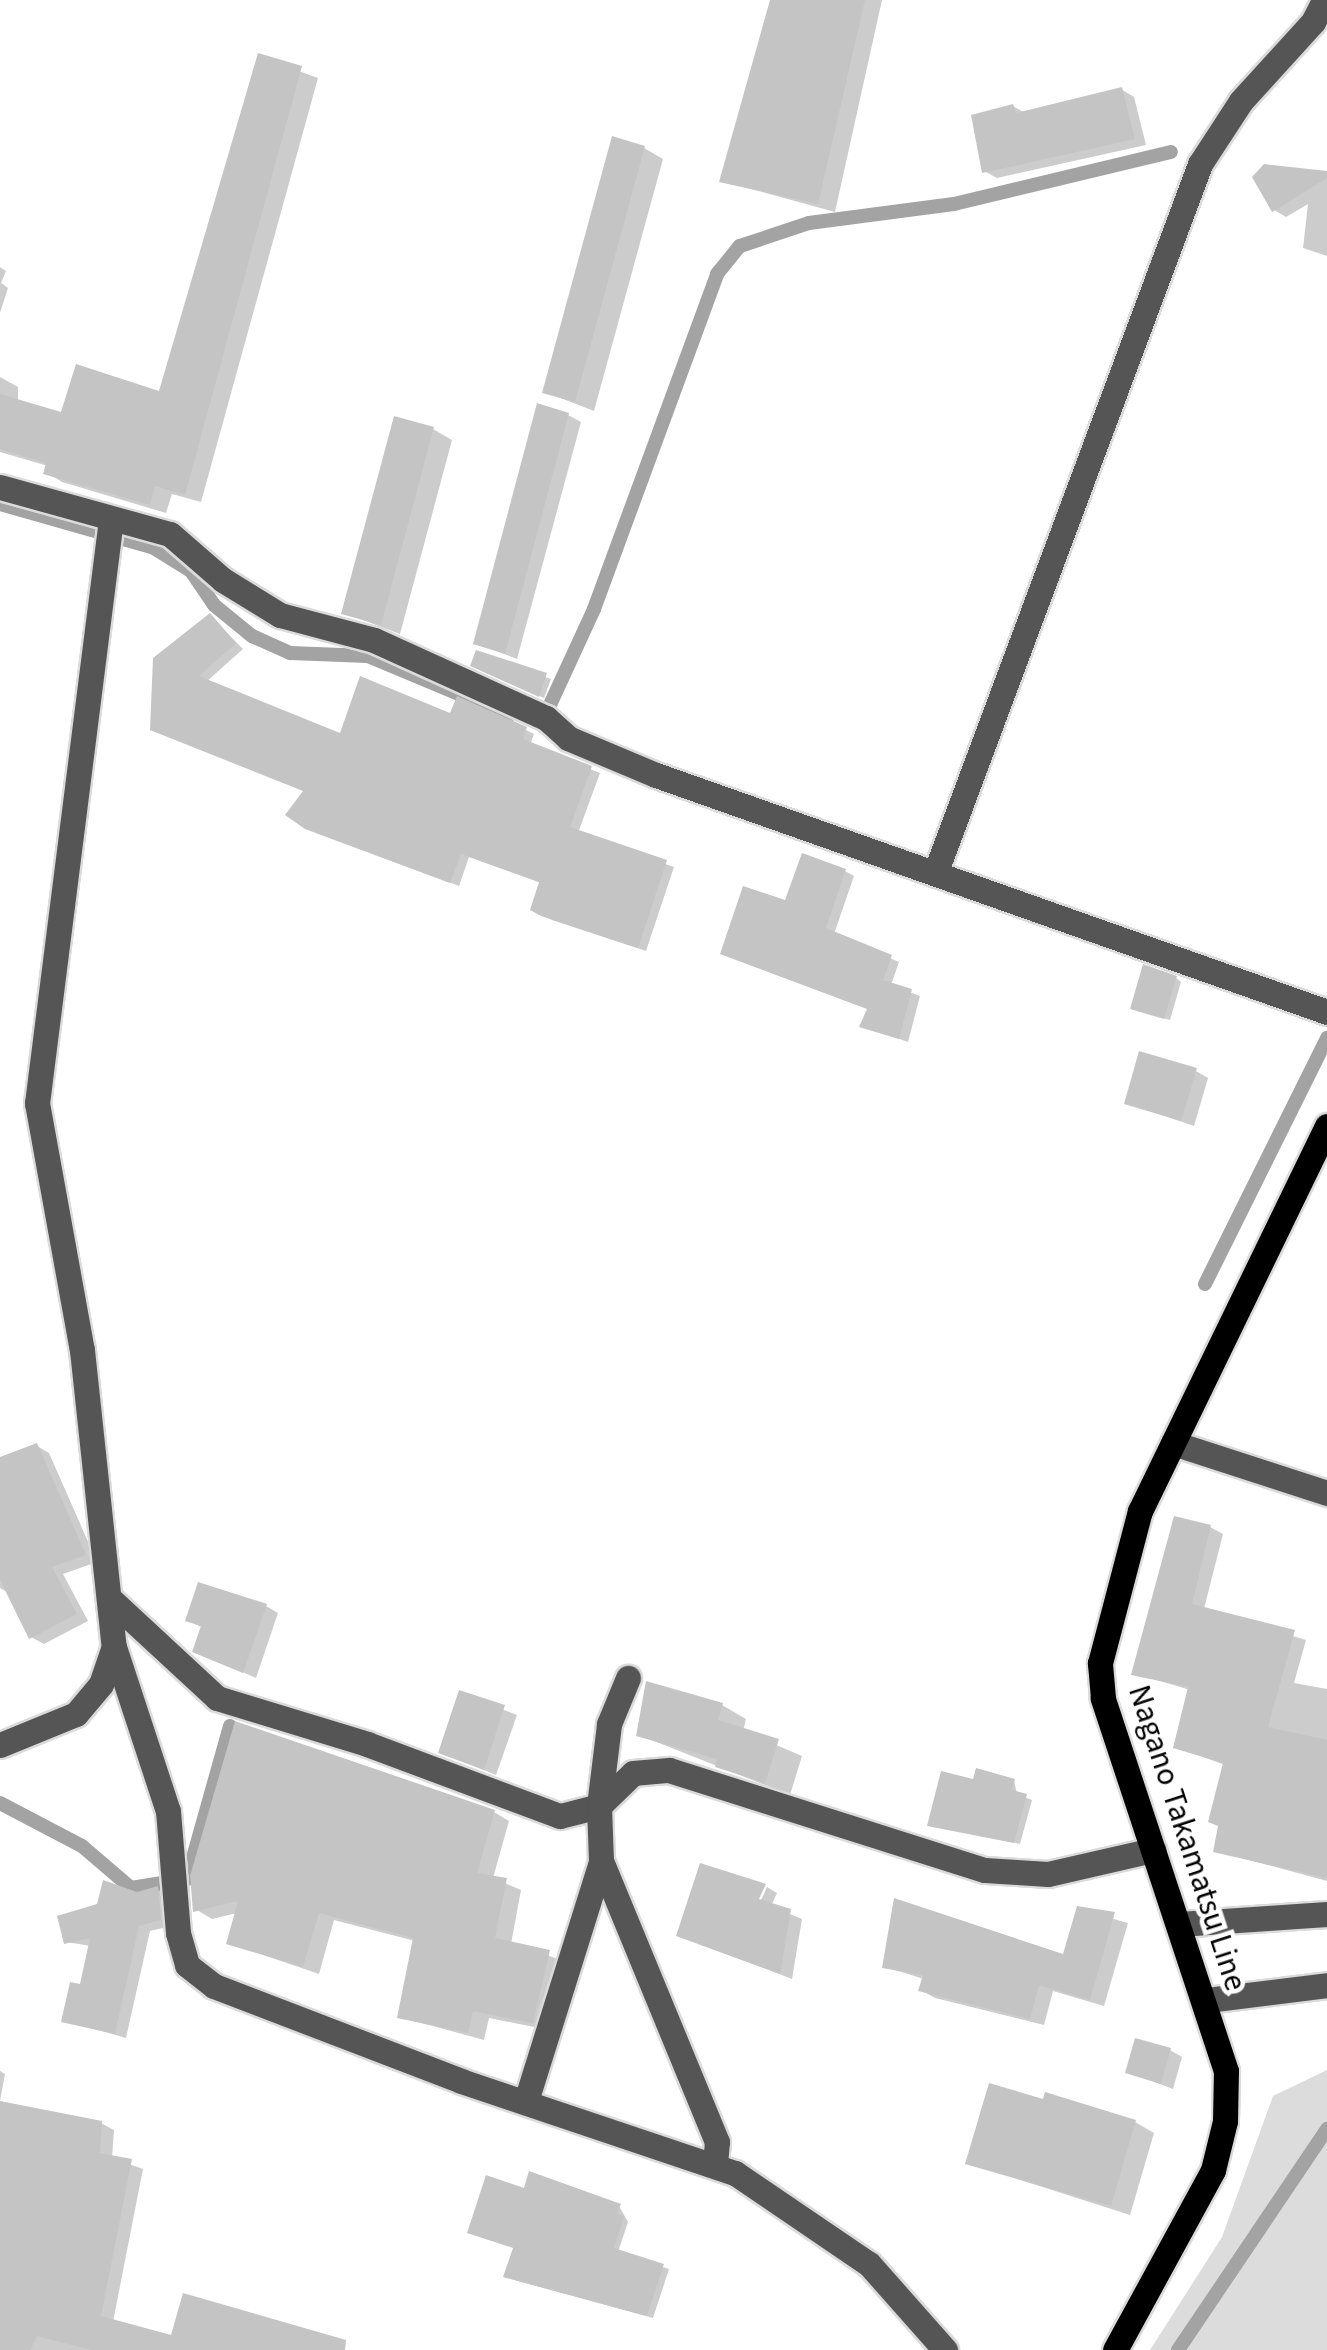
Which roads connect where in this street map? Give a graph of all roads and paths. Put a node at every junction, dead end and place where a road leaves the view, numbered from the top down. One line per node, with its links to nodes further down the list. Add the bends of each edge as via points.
1 (1324, 0): 4 (street, via 1241,101 1200,164)
2 (0, 488): 3 (street)
3 (110, 530): 4 (street, via 170,534 223,580 280,615 374,640 546,718 568,738); 9 (street, via 37,1103 82,1350)
4 (936, 871): 5 (street)
5 (1327, 1012)
6 (1327, 1126): 7 (main road, Nagano Takamatsu Line)
7 (1174, 1443): 8 (street); 14 (main road, Nagano Takamatsu Line, via 1140,1512 1100,1663 1103,1698)
8 (1327, 1493)
9 (110, 1599): 10 (street); 13 (street, via 217,1698 368,1744 528,1810 560,1816)
10 (114, 1646): 12 (street, via 101,1684 76,1714); 20 (street, via 168,1811 187,1964 214,1986)
11 (628, 1678): 13 (street, via 609,1724)
12 (0, 1744)
13 (599, 1806): 14 (street, via 633,1773 669,1770 984,1870 1048,1874); 15 (street)
14 (1153, 1850): 17 (main road, Nagano Takamatsu Line)
15 (601, 1861): 20 (street); 21 (street, via 717,2142)
16 (1327, 1914): 17 (street)
17 (1180, 1924): 19 (main road, Nagano Takamatsu Line)
18 (1327, 1985): 19 (street)
19 (1207, 2000): 23 (main road, Nagano Takamatsu Line, via 1226,2071 1213,2170)
20 (526, 2101): 21 (street)
21 (715, 2164): 22 (street, via 869,2264)
22 (945, 2350)
23 (1115, 2350)

